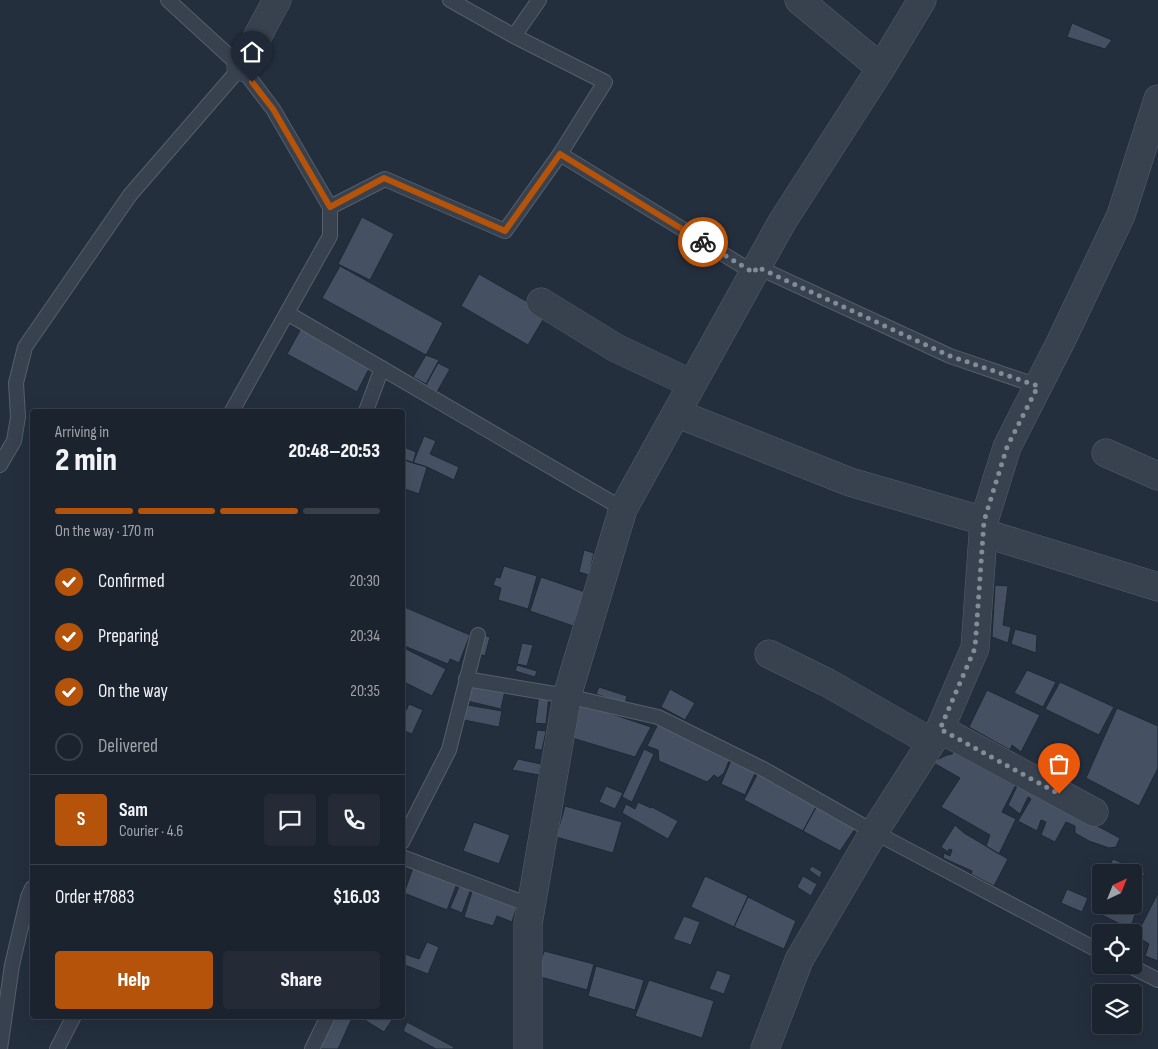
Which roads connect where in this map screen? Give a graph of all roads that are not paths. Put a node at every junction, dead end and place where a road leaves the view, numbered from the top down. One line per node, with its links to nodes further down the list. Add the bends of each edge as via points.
1 (168, 0): 8 (lane)
2 (277, 0): 8 (street)
3 (450, 0): 7 (lane)
4 (539, 0): 7 (lane)
5 (799, 0): 9 (street)
6 (922, 0): 9 (street)
7 (514, 36): 11 (lane, via 605,82)
8 (242, 68): 12 (lane, via 273,109); 23 (lane, via 130,196 25,347 16,383 18,417 14,441)
9 (881, 68): 13 (street)
10 (1158, 99): 18 (street, via 1121,215)
11 (560, 154): 12 (lane, via 505,231 384,178); 13 (lane)
12 (330, 207): 15 (lane, via 330,236)
13 (755, 270): 17 (street); 18 (lane, via 950,356)
14 (540, 302): 17 (street, via 616,348)
15 (287, 313): 16 (lane); 19 (lane)
16 (382, 368): 20 (lane); 25 (lane)
17 (692, 384): 21 (street)
18 (1038, 386): 26 (street, via 1007,447)
19 (233, 409)
20 (367, 409)
21 (676, 413): 25 (street); 26 (street, via 850,482)
22 (1106, 453): 24 (street)
23 (0, 465)
24 (1158, 476)
25 (623, 509): 31 (street)
26 (984, 527): 27 (street); 32 (street, via 975,648)
27 (1158, 588)
28 (478, 635): 30 (lane)
29 (769, 654): 32 (street)
30 (466, 679): 31 (lane); 35 (lane, via 449,750)
31 (567, 696): 34 (lane, via 658,718 765,770); 38 (street)
32 (935, 736): 33 (street); 34 (street)
33 (1094, 812)
34 (874, 832): 39 (lane); 49 (street, via 799,960)
35 (405, 836)
36 (405, 858): 38 (lane)
37 (30, 892): 40 (lane)
38 (532, 906): 48 (street, via 528,924)
39 (1092, 947)
40 (6, 962): 45 (lane)
41 (1142, 972): 42 (lane)
42 (1158, 980)
43 (72, 1019): 46 (lane)
44 (327, 1019): 47 (lane)
45 (0, 1049)
46 (57, 1049)
47 (312, 1049)
48 (528, 1049)
49 (765, 1049)

